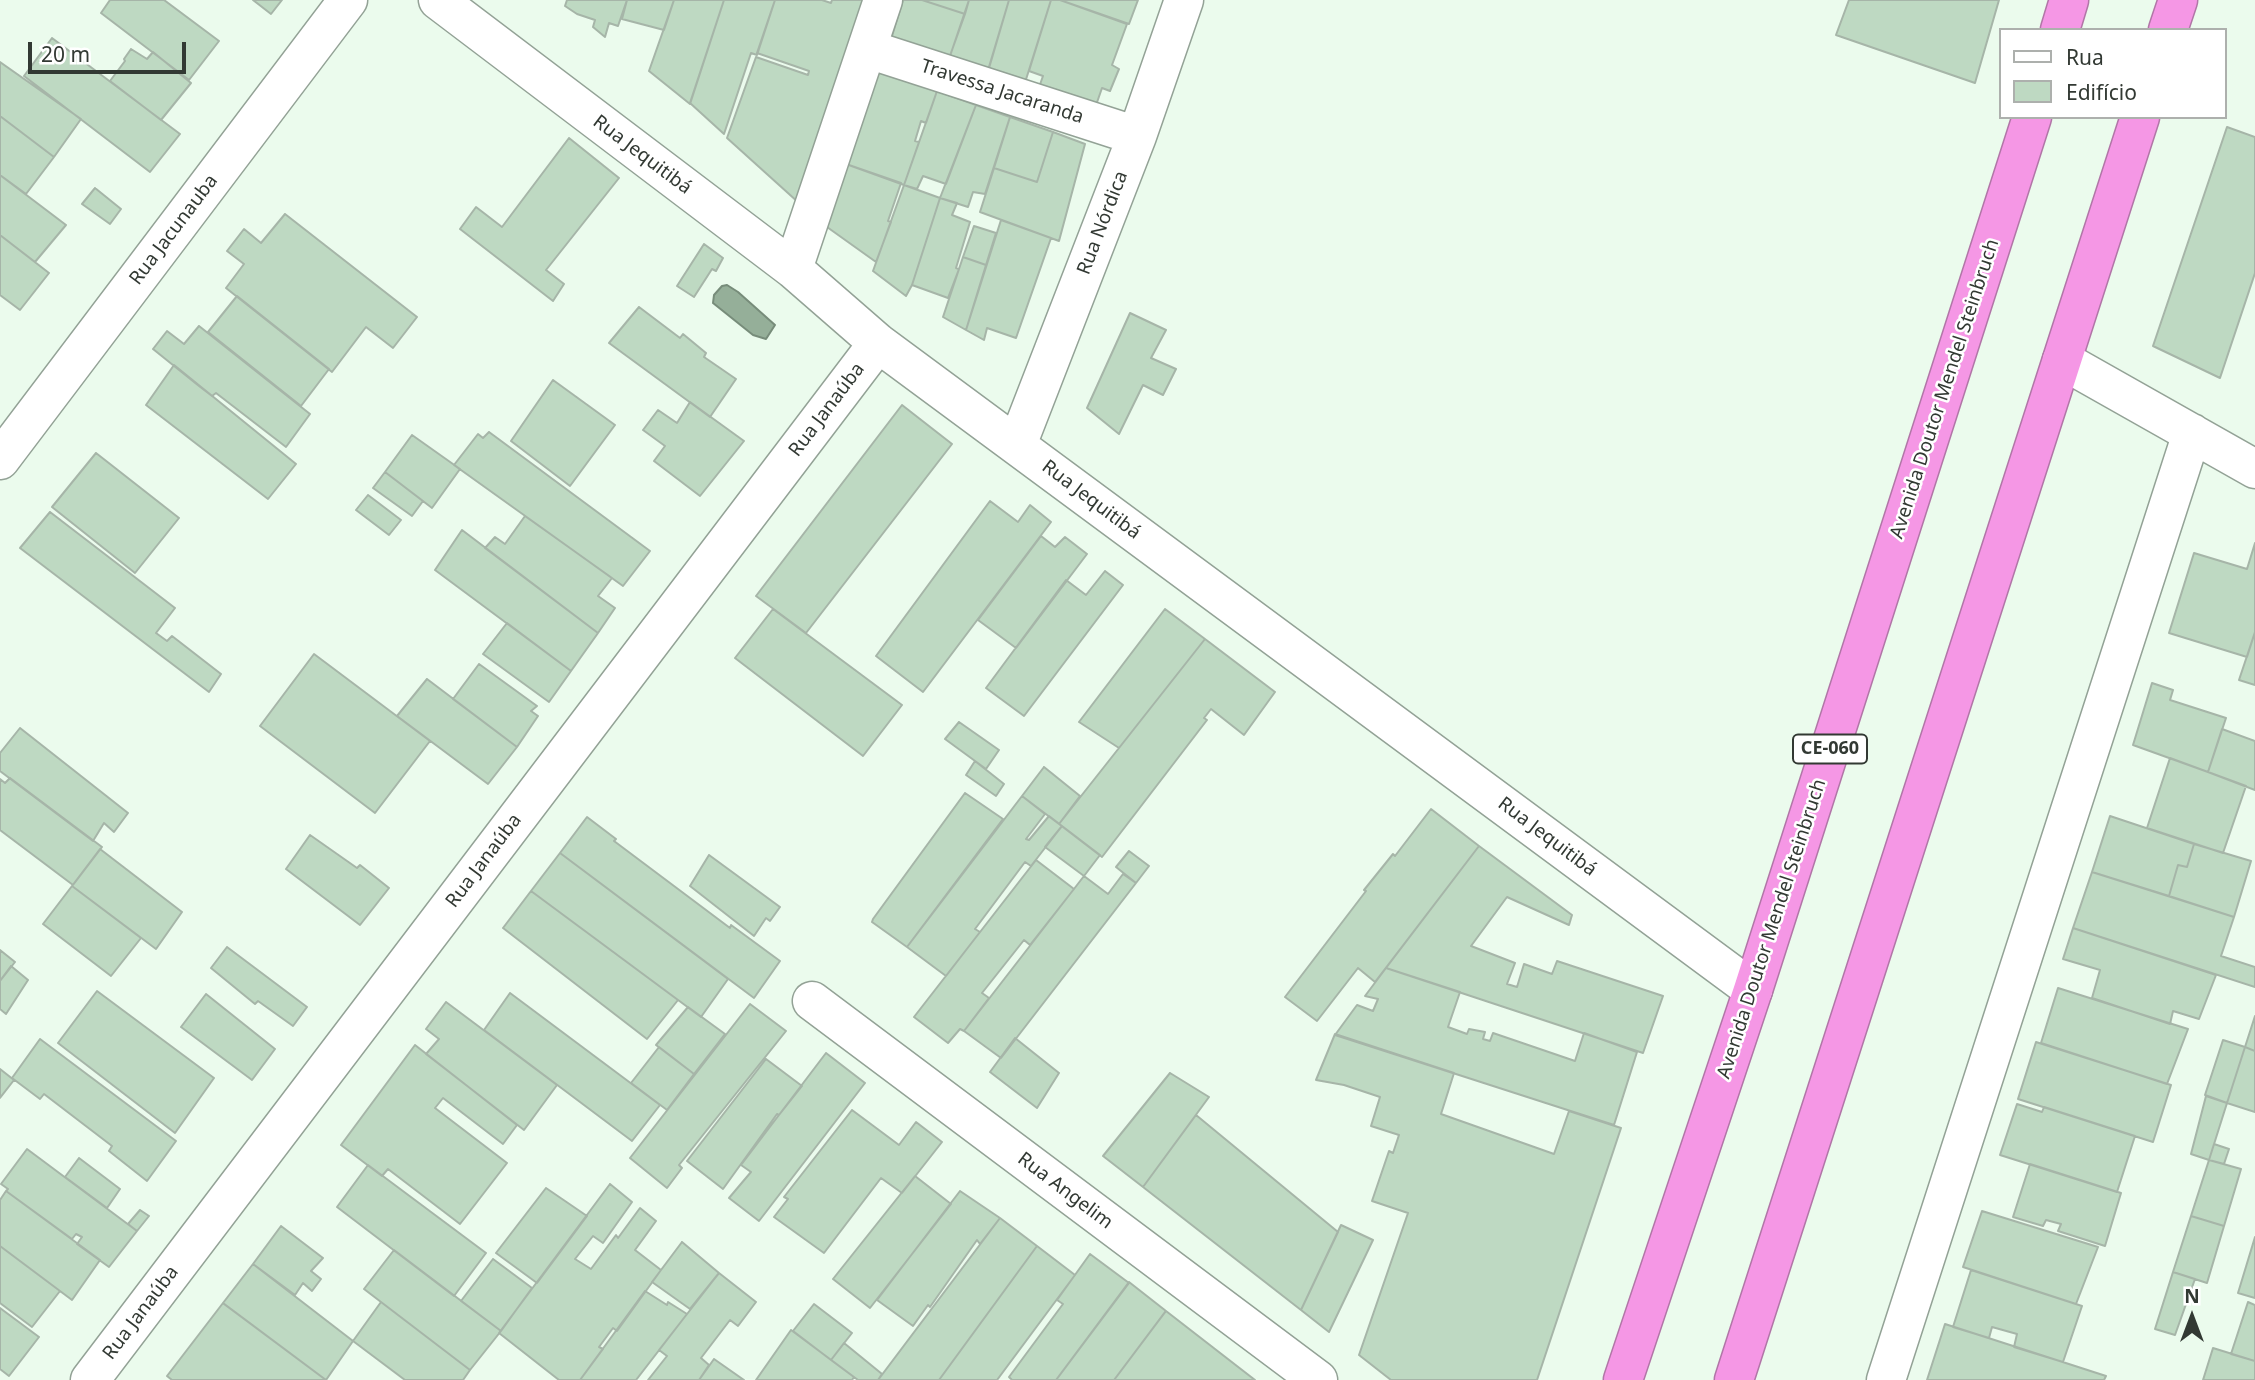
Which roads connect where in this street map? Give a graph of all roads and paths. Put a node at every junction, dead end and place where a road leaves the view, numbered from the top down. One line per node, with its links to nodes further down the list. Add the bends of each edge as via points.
1 (348, 0): 18 (street, Rua Jacunauba)
2 (438, 0): 13 (street, Rua Jequitibá)
3 (883, 0): 9 (street)
4 (1184, 0): 12 (street, Rua Nórdica)
5 (2069, 0): 7 (highway)
6 (2178, 0): 8 (highway)
7 (2061, 28)
8 (2169, 28)
9 (868, 48): 12 (street, Travessa Jacaranda); 13 (street)
10 (2031, 119): 20 (highway, Avenida Doutor Mendel Steinbruch / CE-060)
11 (2139, 119): 15 (highway)
12 (1137, 136): 17 (street, Rua Nórdica)
13 (793, 269): 14 (street, Rua Jequitibá)
14 (878, 343): 17 (street, Rua Jequitibá); 22 (street, Rua Janaúba)
15 (2062, 360): 16 (street); 25 (highway)
16 (2192, 433): 19 (street); 26 (street)
17 (1017, 445): 20 (street, Rua Jequitibá)
18 (0, 460)
19 (2255, 469)
20 (1753, 990): 24 (highway, Avenida Doutor Mendel Steinbruch / CE-060)
21 (812, 1001): 23 (street, Rua Angelim)
22 (90, 1380)
23 (1318, 1380)
24 (1623, 1380)
25 (1734, 1380)
26 (1886, 1380)

